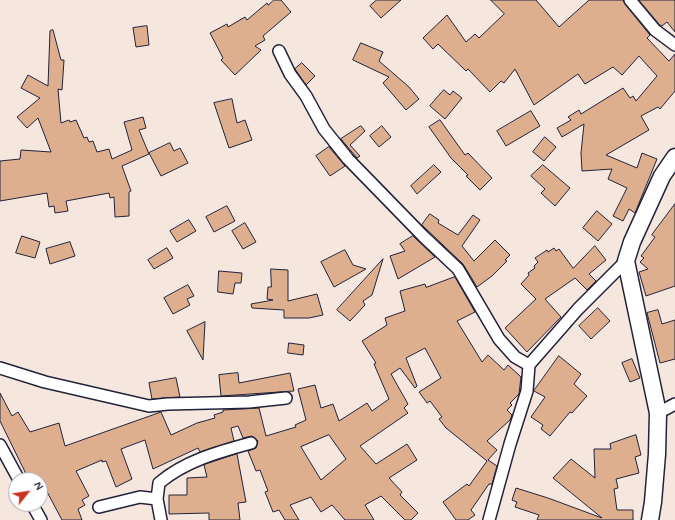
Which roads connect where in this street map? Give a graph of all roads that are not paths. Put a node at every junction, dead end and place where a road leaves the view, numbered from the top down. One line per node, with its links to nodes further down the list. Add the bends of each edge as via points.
1 (630, 0): 2 (street, via 655,30)
2 (675, 45)
3 (279, 52): 6 (street, via 324,129 348,159 458,269 499,339 515,357)
4 (675, 157): 5 (main road, via 662,176)
5 (626, 261): 6 (street, via 578,309); 10 (main road)
6 (529, 365): 17 (street, via 527,391)
7 (0, 368): 8 (street, via 45,382 149,406)
8 (286, 398)
9 (675, 404): 10 (street)
10 (658, 413): 18 (main road, via 657,454)
11 (251, 443): 14 (street, via 208,455 175,470 159,483)
12 (0, 445): 13 (street)
13 (15, 472)
14 (157, 498): 15 (street, via 140,497); 16 (street)
15 (99, 507)
16 (162, 520)
17 (488, 520)
18 (650, 520)

